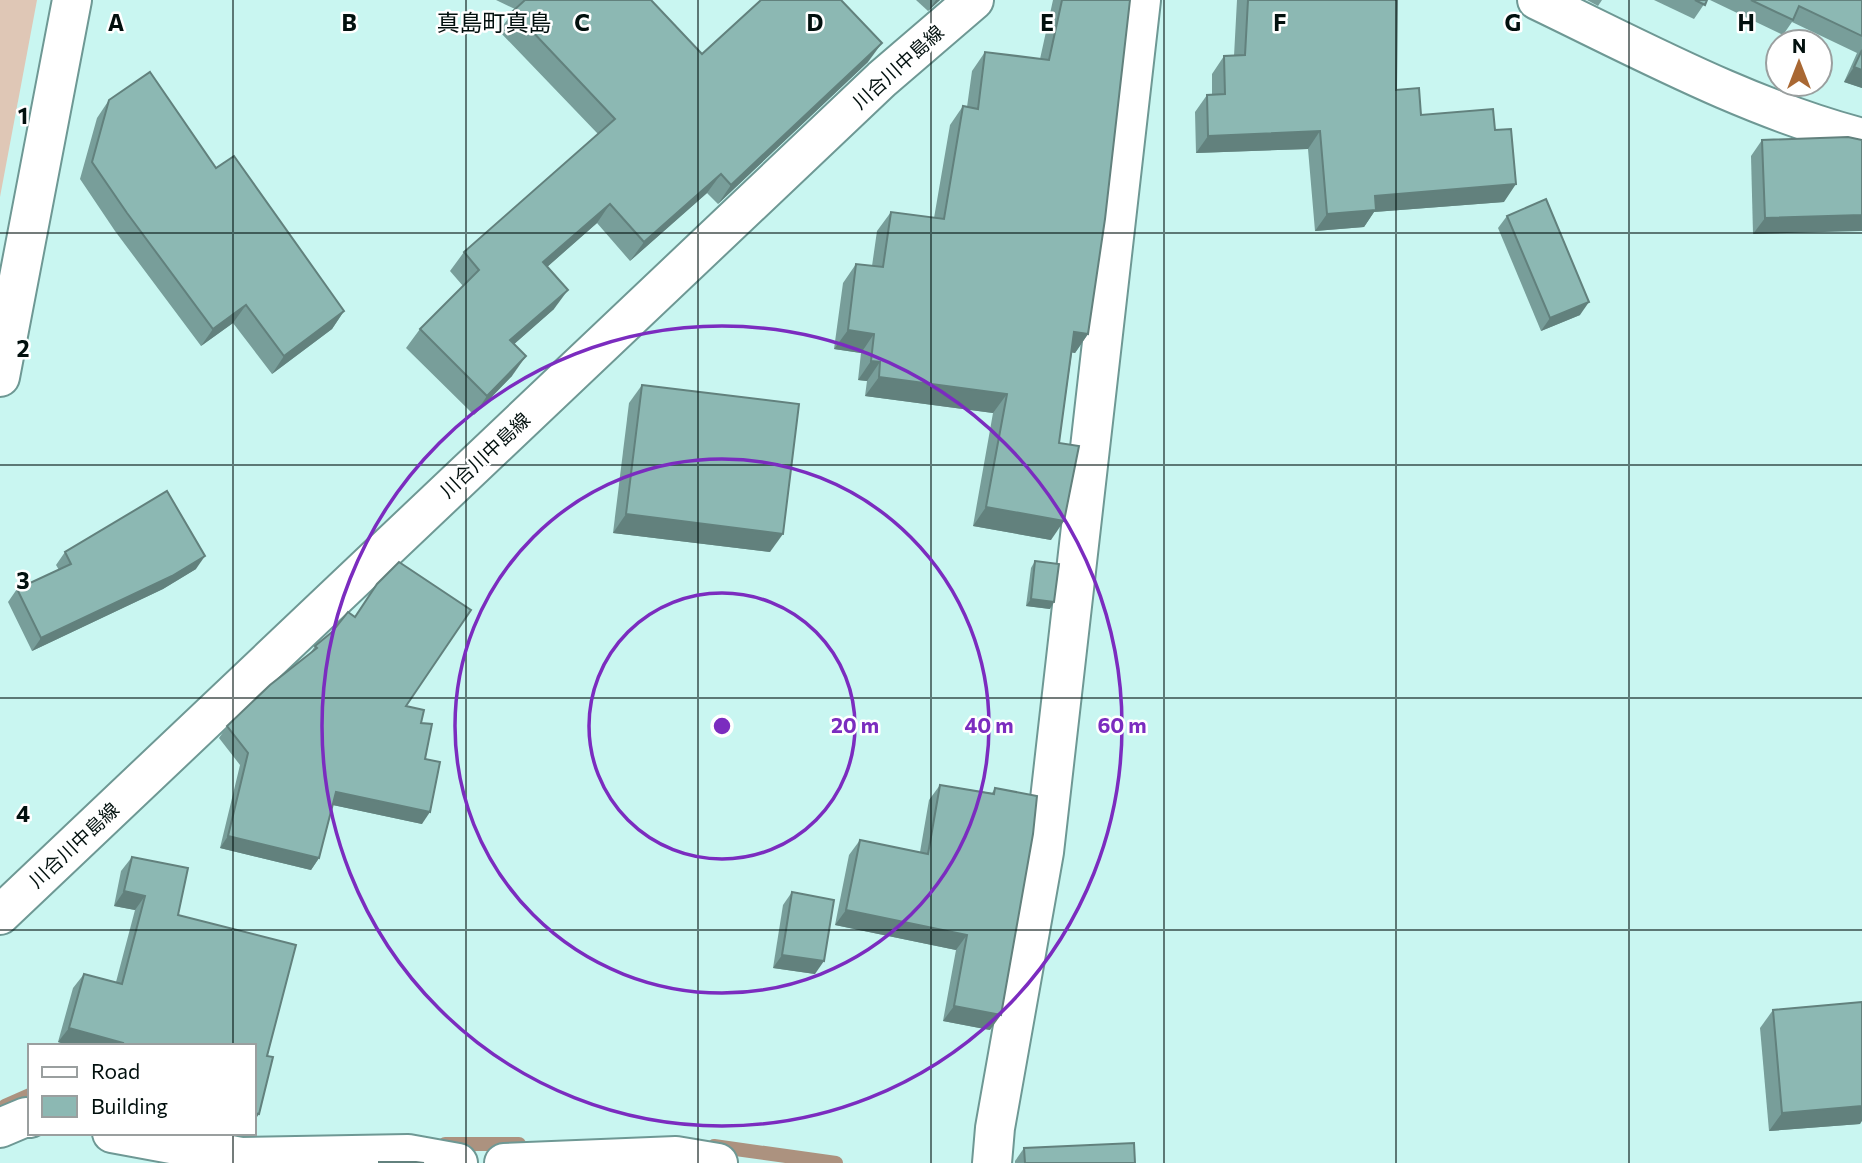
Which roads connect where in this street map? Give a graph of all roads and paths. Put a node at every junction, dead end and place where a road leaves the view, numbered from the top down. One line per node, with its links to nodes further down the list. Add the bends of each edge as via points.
1 (72, 0): 6 (street)
2 (974, 0): 7 (street, 川合川中島線, via 882,79)
3 (1142, 0): 14 (street, via 1044,852)
4 (1537, 0): 5 (street, via 1762,105)
5 (1862, 138)
6 (0, 377)
7 (0, 915)
8 (28, 1118): 9 (street)
9 (0, 1128)
10 (123, 1135): 11 (street, via 241,1157 408,1154)
11 (458, 1163)
12 (504, 1163): 13 (street, via 676,1156)
13 (718, 1163)
14 (992, 1163)

